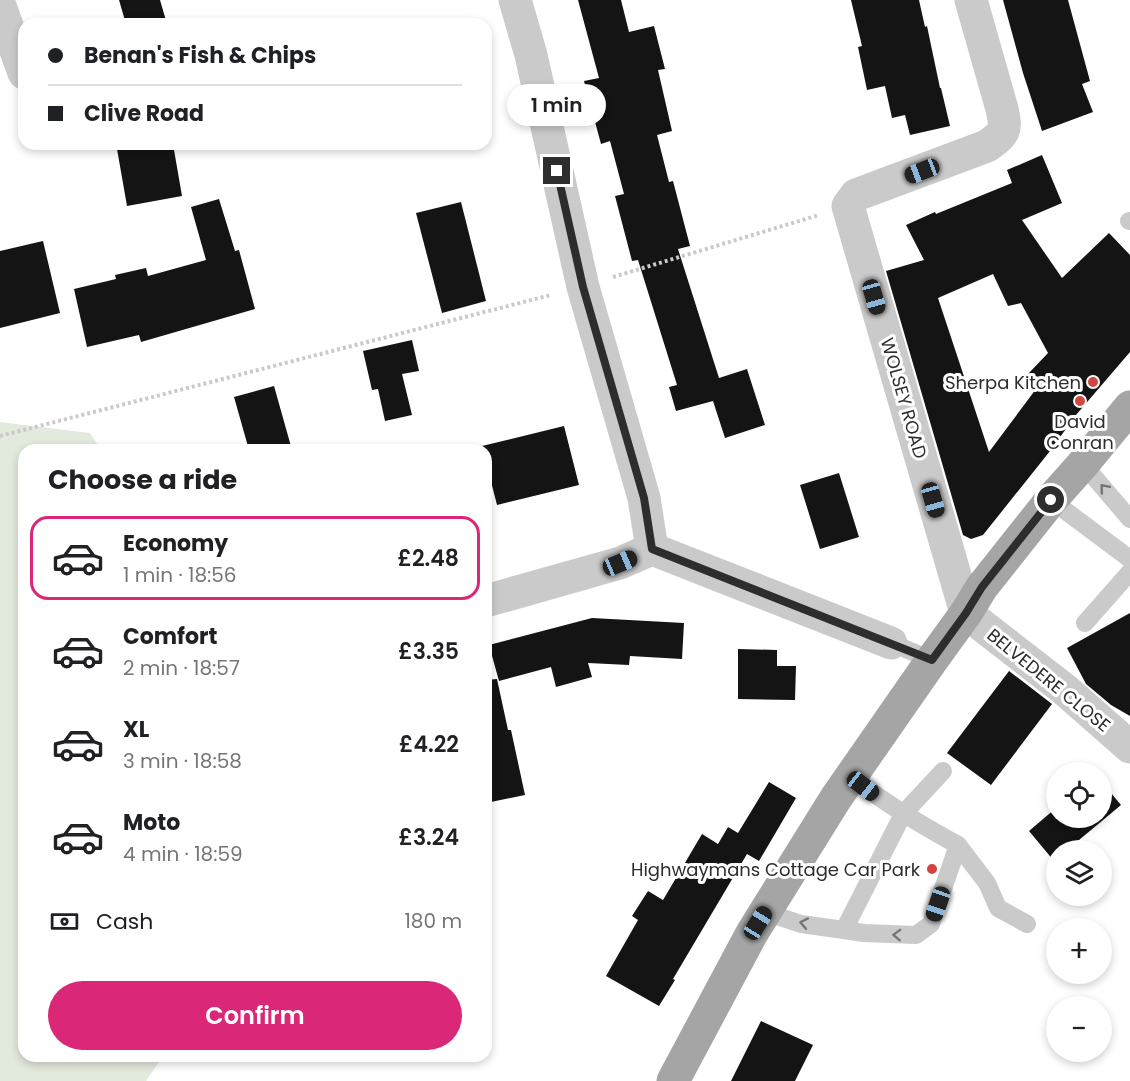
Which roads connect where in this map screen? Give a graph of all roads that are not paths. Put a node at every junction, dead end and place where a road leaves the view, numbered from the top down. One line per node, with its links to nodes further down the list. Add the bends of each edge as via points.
1 (515, 0): 9 (street, via 583,287 644,498)
2 (971, 0): 13 (street, WOLSEY ROAD, via 1002,109 1005,123 1001,135 987,146 856,195 848,206)
3 (0, 6): 4 (street)
4 (18, 56)
5 (1130, 407): 6 (main road)
6 (1083, 464): 7 (main road); 8 (lane, one-way to 6)
7 (1051, 500): 10 (lane); 13 (main road)
8 (1130, 519)
9 (652, 549): 12 (street, via 620,563); 15 (street)
10 (1130, 559)
11 (1130, 572): 14 (lane)
12 (492, 599)
13 (974, 600): 16 (main road); 17 (street, BELVEDERE CLOSE)
14 (1085, 623)
15 (891, 643): 16 (lane)
16 (932, 660): 19 (main road)
17 (1130, 747)
18 (942, 771): 20 (lane)
19 (851, 777): 20 (lane); 22 (main road)
20 (903, 814): 21 (lane); 24 (lane)
21 (958, 845): 23 (lane, via 987,883 998,908); 24 (lane, one-way to 24, via 931,924 916,935)
22 (765, 912): 24 (lane, one-way to 22, via 801,924); 25 (main road)
23 (1027, 924)
24 (844, 930)
25 (673, 1081)

